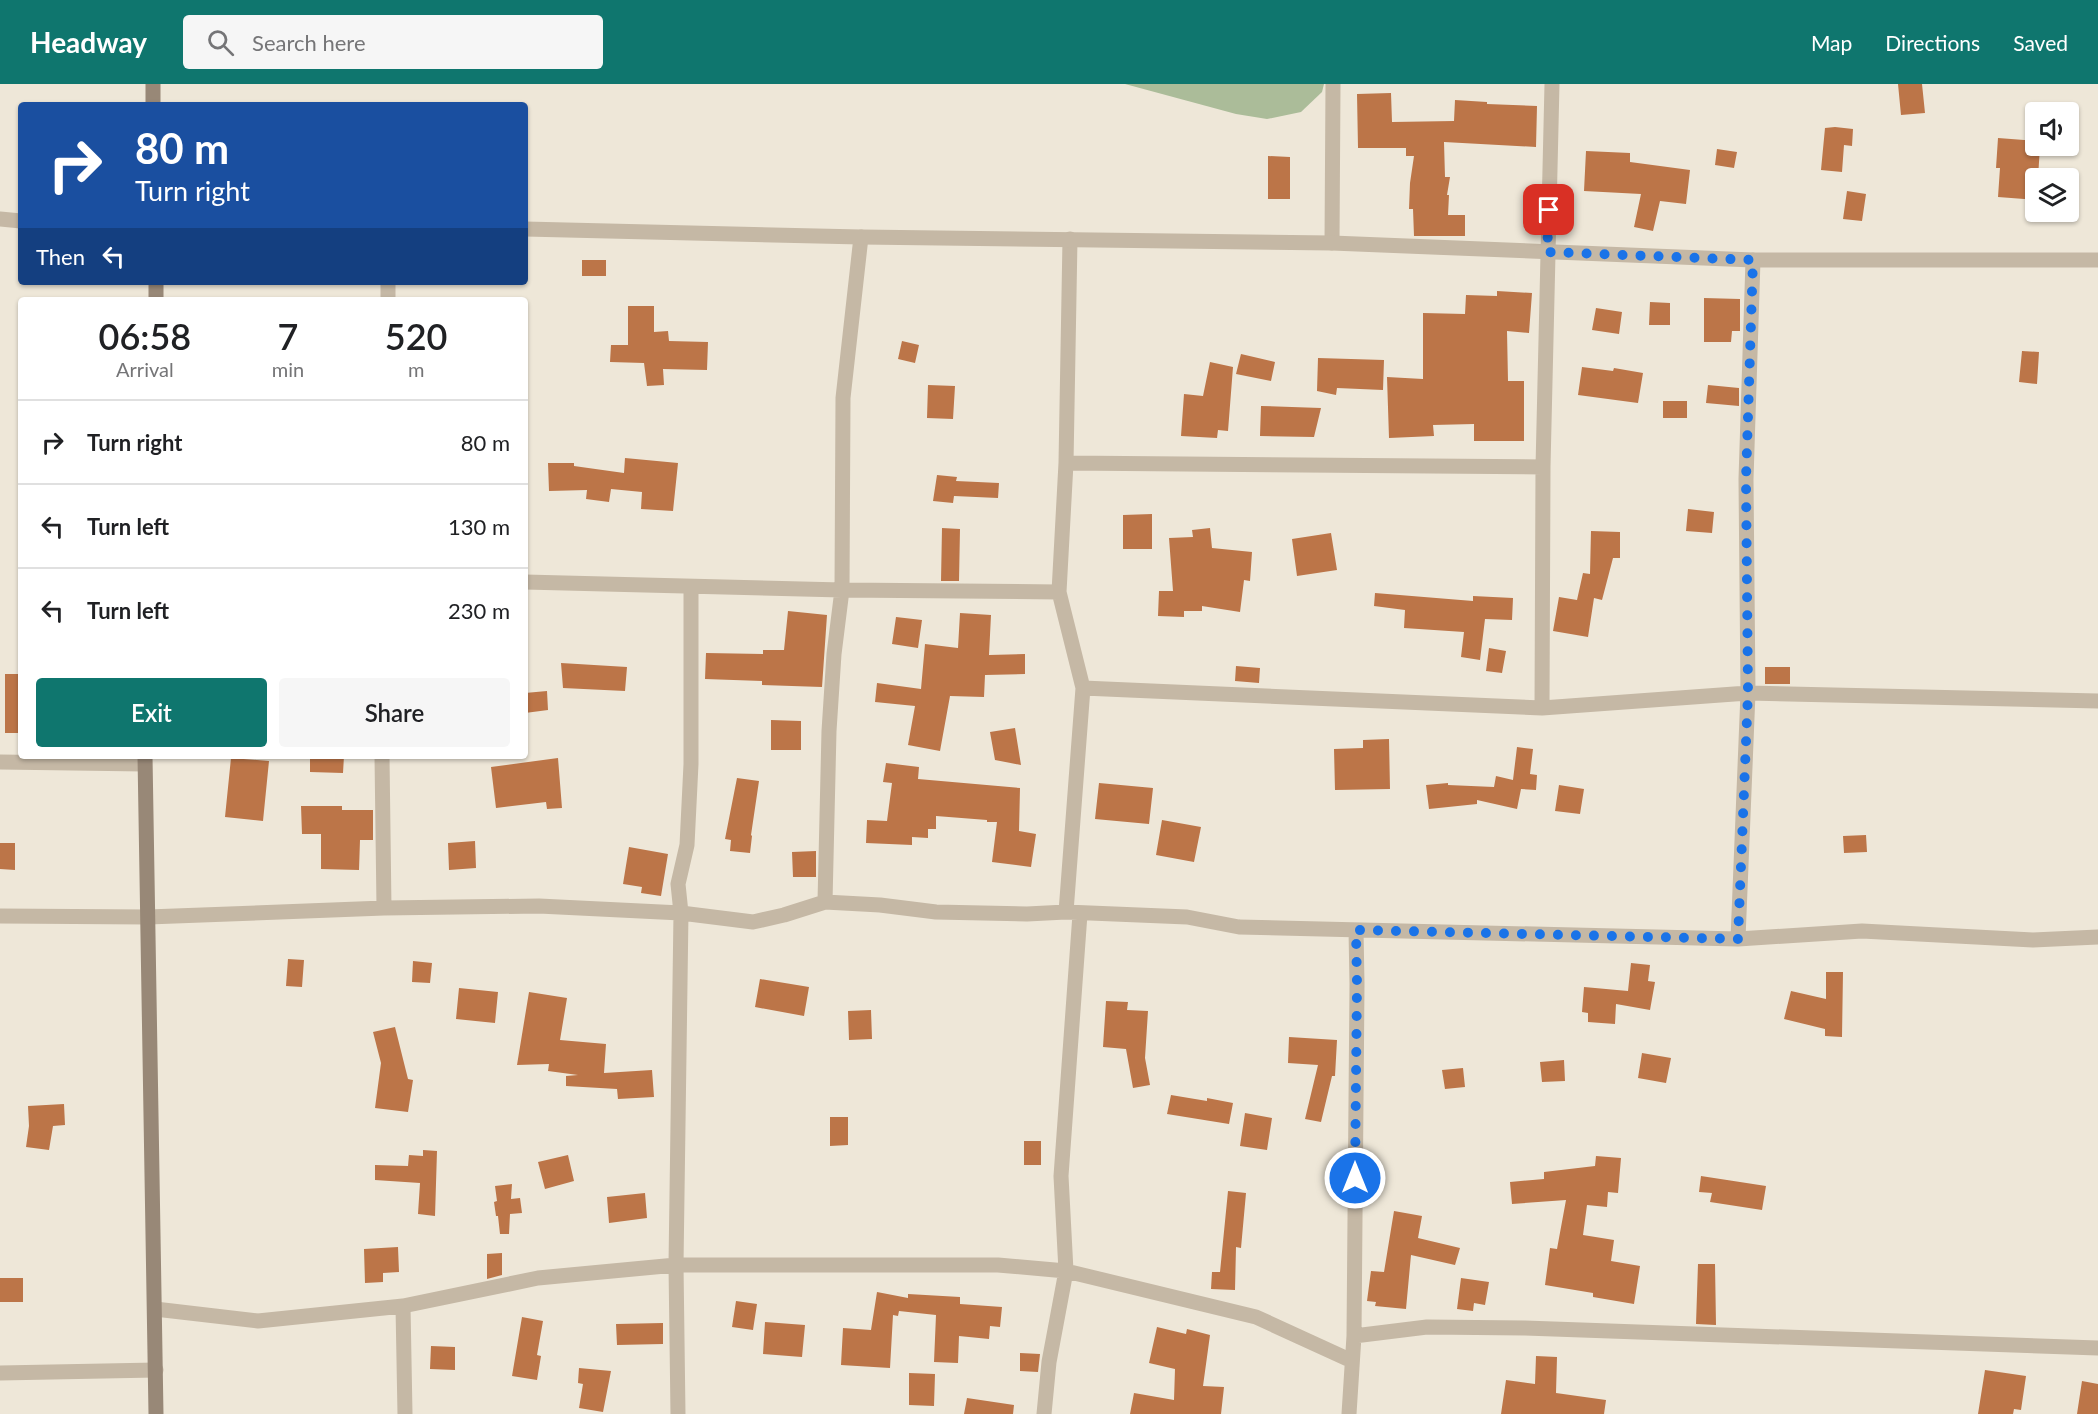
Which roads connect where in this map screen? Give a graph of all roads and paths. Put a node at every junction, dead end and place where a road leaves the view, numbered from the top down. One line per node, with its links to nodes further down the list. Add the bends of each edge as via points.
1 (153, 84): 4 (main road)
2 (1333, 84): 10 (street)
3 (1552, 84): 11 (street)
4 (153, 102)
5 (0, 219): 6 (street)
6 (18, 220)
7 (528, 229): 8 (street)
8 (861, 237): 9 (street); 18 (street, via 843,398)
9 (1070, 239): 10 (street); 14 (street)
10 (1332, 243): 11 (street)
11 (1547, 252): 12 (street); 15 (street)
12 (1753, 260): 13 (street); 21 (street, via 1746,479)
13 (2098, 260)
14 (1065, 463): 15 (street); 19 (street)
15 (1543, 467): 23 (street)
16 (528, 582): 17 (street)
17 (691, 587): 18 (street); 29 (street, via 691,764 687,845 678,884)
18 (842, 590): 19 (street); 27 (street, via 829,731)
19 (1059, 592): 20 (street)
20 (1083, 688): 23 (street); 30 (street)
21 (1748, 693): 22 (street); 23 (street); 35 (street)
22 (2098, 700)
23 (1542, 708)
24 (382, 759): 28 (street)
25 (145, 760): 26 (street); 32 (main road)
26 (0, 762)
27 (825, 902): 29 (street, via 753,922); 30 (street, via 936,912)
28 (384, 908): 29 (street, via 539,906); 32 (street)
29 (681, 913): 36 (street)
30 (1073, 913): 33 (street, via 1187,917 1239,927); 37 (street, via 1061,1176)
31 (0, 916): 32 (street)
32 (148, 917): 39 (main road)
33 (1356, 930): 35 (street); 40 (street)
34 (2098, 937): 35 (street, via 2033,940 1862,932)
35 (1738, 939)
36 (676, 1265): 37 (street, via 998,1266); 38 (street, via 538,1278); 47 (street)
37 (1066, 1271): 42 (street, via 1256,1317); 48 (street)
38 (403, 1306): 39 (street, via 258,1321); 46 (street)
39 (154, 1309): 43 (main road)
40 (1354, 1336): 41 (street, via 1427,1327 1525,1328); 42 (street)
41 (2098, 1348)
42 (1352, 1361): 49 (street)
43 (156, 1370): 44 (street); 45 (main road)
44 (0, 1373)
45 (156, 1414)
46 (405, 1414)
47 (678, 1414)
48 (1044, 1414)
49 (1349, 1414)

